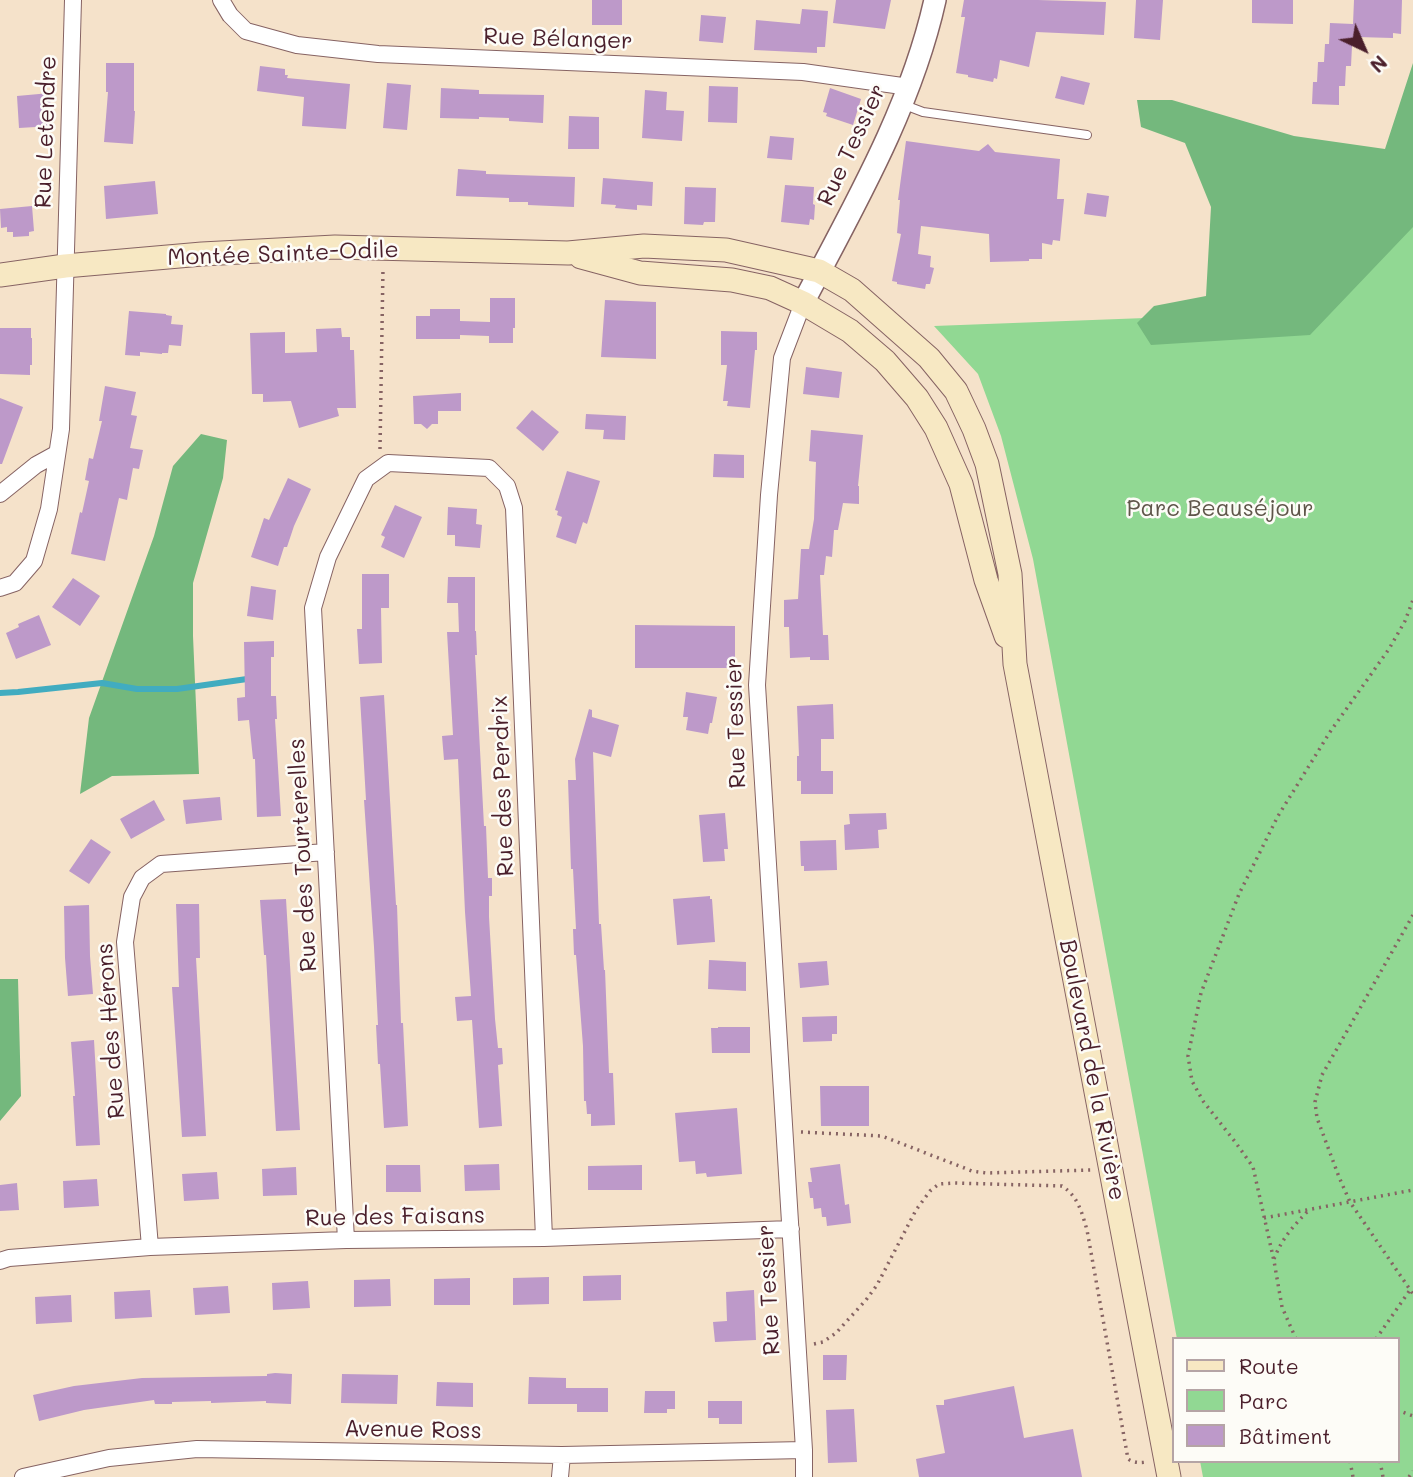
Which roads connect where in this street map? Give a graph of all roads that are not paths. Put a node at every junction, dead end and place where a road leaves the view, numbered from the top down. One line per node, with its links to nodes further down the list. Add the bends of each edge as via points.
1 (73, 0): 7 (street, Rue Letendre)
2 (221, 0): 4 (street, Rue Bélanger, via 247,31 297,45 377,54 803,72)
3 (934, 0): 4 (street, Rue Tessier)
4 (905, 95): 5 (lane, via 923,112); 8 (street, Rue Tessier)
5 (1087, 135)
6 (568, 253): 7 (main road, Montée Sainte-Odile, via 335,247); 8 (main road, Montée Sainte-Odile, via 644,246 726,250); 10 (main road, Montée Sainte-Odile, via 640,273 732,280 770,288)
7 (65, 266): 9 (main road, Montée Sainte-Odile); 11 (street, Rue Letendre, via 61,429)
8 (819, 271): 10 (street, Rue Tessier); 15 (main road, Boulevard de la Rivière, via 852,290 929,358 956,391 987,464 1010,574)
9 (0, 275)
10 (803, 303): 15 (main road, Boulevard de la Rivière, via 850,331 886,361 936,428 961,484 986,580); 17 (street, Rue Tessier, via 782,358 768,495 757,685)
11 (56, 454): 13 (street); 14 (street, Rue Letendre, via 49,509 34,561 15,583)
12 (366, 479): 16 (street, Rue des Tourterelles, via 328,558 313,608); 18 (street, Rue des Perdrix, via 388,463 489,468 507,486 514,508)
13 (0, 494)
14 (0, 589)
15 (1015, 664): 22 (main road, Boulevard de la Rivière, via 1110,1169)
16 (326, 852): 19 (street, Rue des Tourterelles); 20 (street, Rue des Hérons, via 161,864 142,878 132,897 125,942)
17 (791, 1229): 18 (street, Rue des Faisans); 23 (street, Rue Tessier)
18 (544, 1238): 19 (street, Rue des Faisans)
19 (346, 1240): 20 (street, Rue des Faisans)
20 (150, 1247): 21 (street, Rue des Faisans)
21 (0, 1261)
22 (1167, 1434): 28 (main road, Boulevard de la Rivière)
23 (804, 1450): 24 (street, Avenue Ross); 27 (street, Rue Tessier)
24 (562, 1455): 25 (street, Avenue Ross, via 197,1449 109,1458); 26 (street)
25 (23, 1477)
26 (560, 1477)
27 (804, 1477)
28 (1169, 1477)

